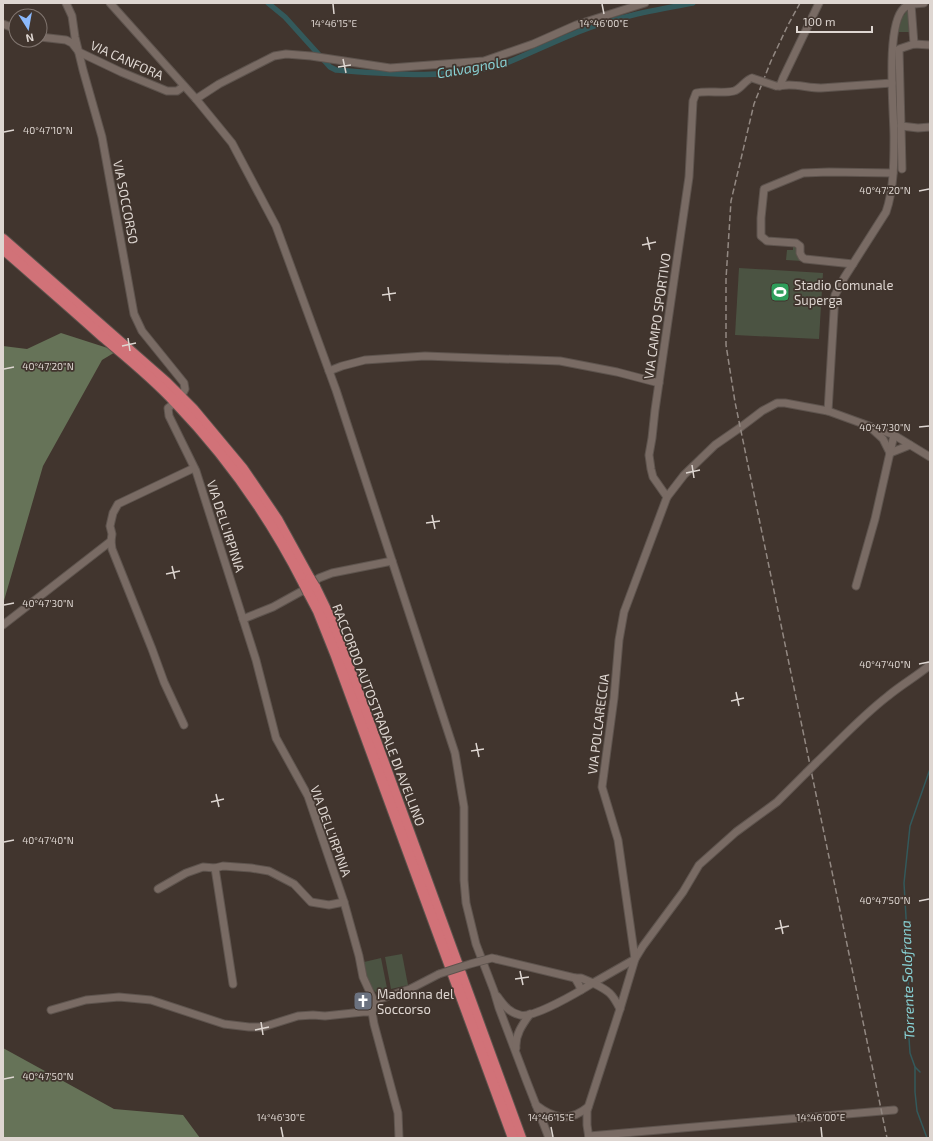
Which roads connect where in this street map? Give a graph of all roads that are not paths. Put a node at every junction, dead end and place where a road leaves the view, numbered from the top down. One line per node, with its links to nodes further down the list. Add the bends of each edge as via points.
1 (66, 3): 11 (street, VIA SOCCORSO, via 72,16)
2 (110, 3): 13 (street)
3 (645, 3): 15 (street, via 576,25 533,44 484,61 390,68 311,56 274,56 219,84)
4 (819, 3): 14 (street)
5 (924, 3): 6 (street)
6 (911, 4): 7 (street); 9 (street)
7 (902, 6): 12 (street, via 895,31)
8 (48, 37): 11 (street, VIA CANFORA, via 66,40)
9 (914, 44): 10 (street); 16 (street, via 900,49)
10 (930, 45)
11 (79, 52): 13 (street, VIA CANFORA, via 167,91 177,91); 25 (street, VIA SOCCORSO, via 102,137 134,314 142,331 184,383)
12 (892, 83): 14 (street, via 812,88); 19 (street)
13 (184, 86): 15 (street)
14 (778, 86): 24 (street, VIA CAMPO SPORTIVO, bridge, via 752,78 737,90 699,92 694,97 689,176)
15 (196, 99): 23 (street, via 232,143 276,226)
16 (901, 126): 17 (street); 18 (street)
17 (930, 126)
18 (902, 169)
19 (893, 174): 22 (street, via 890,203); 22 (street, via 804,173 764,189 761,236 767,241 796,243 800,246 800,253 805,259)
20 (3, 238): 37 (highway, RACCORDO AUTOSTRADALE DI AVELLINO, via 166,382 192,409 243,470 277,519)
21 (3, 249): 37 (highway, RACCORDO AUTOSTRADALE DI AVELLINO, via 150,377 194,422 245,486)
22 (853, 264): 27 (street, via 835,296)
23 (329, 371): 24 (street, via 365,360 425,356 560,361); 36 (street)
24 (659, 383): 34 (street, VIA CAMPO SPORTIVO, via 649,455 652,477)
25 (183, 393)
26 (172, 405): 33 (street, VIA DELL'IRPINIA, via 168,408 169,416)
27 (828, 411): 28 (street); 34 (street, via 777,403 720,440)
28 (870, 426): 29 (street); 31 (street, via 883,440)
29 (894, 435): 30 (street); 31 (street)
30 (910, 445): 31 (street); 32 (street)
31 (890, 453): 38 (street)
32 (930, 457)
33 (194, 468): 35 (street, via 118,504 110,526); 39 (street, VIA DELL'IRPINIA)
34 (667, 496): 46 (street, VIA POLCARECCIA, via 624,612 602,787 618,840)
35 (110, 541): 40 (street); 42 (street, via 164,682)
36 (392, 562): 39 (street, via 332,573 273,607); 51 (street, via 455,753 464,807 466,903 476,944)
37 (309, 585): 63 (highway, RACCORDO AUTOSTRADALE DI AVELLINO); 64 (highway, RACCORDO AUTOSTRADALE DI AVELLINO, via 334,626)
38 (856, 586)
39 (243, 619): 45 (street, VIA DELL'IRPINIA, via 276,738 308,796)
40 (3, 625)
41 (930, 665): 46 (street, bridge, via 870,710 777,802 736,832 699,865)
42 (184, 725)
43 (215, 868): 44 (street, via 203,867 186,873); 45 (street, via 251,868 269,872 294,884 310,902 329,905); 49 (street)
44 (158, 889)
45 (344, 902): 52 (street, VIA DELL'IRPINIA, via 363,978)
46 (635, 959): 48 (street); 53 (street)
47 (575, 978): 48 (street); 50 (street); 52 (street, bridge, via 492,958 439,974 410,989)
48 (593, 983): 50 (street); 53 (street, via 608,990)
49 (233, 984)
50 (581, 990): 56 (street, via 555,1005)
51 (494, 991): 56 (street, via 507,1009 522,1016); 57 (street)
52 (374, 1001): 55 (street)
53 (620, 1009): 59 (street)
54 (51, 1010): 55 (street, via 86,1000 119,997 151,1000 224,1024 249,1028 263,1027 298,1016)
55 (372, 1012): 62 (street, via 398,1113)
56 (530, 1014): 57 (street, via 516,1041)
57 (517, 1056): 58 (street)
58 (536, 1105): 59 (street, via 553,1116 563,1118 574,1116); 65 (street)
59 (588, 1107): 61 (street)
60 (894, 1110): 61 (street)
61 (589, 1137)
62 (399, 1138)
63 (512, 1138)
64 (521, 1138)
65 (549, 1138)

